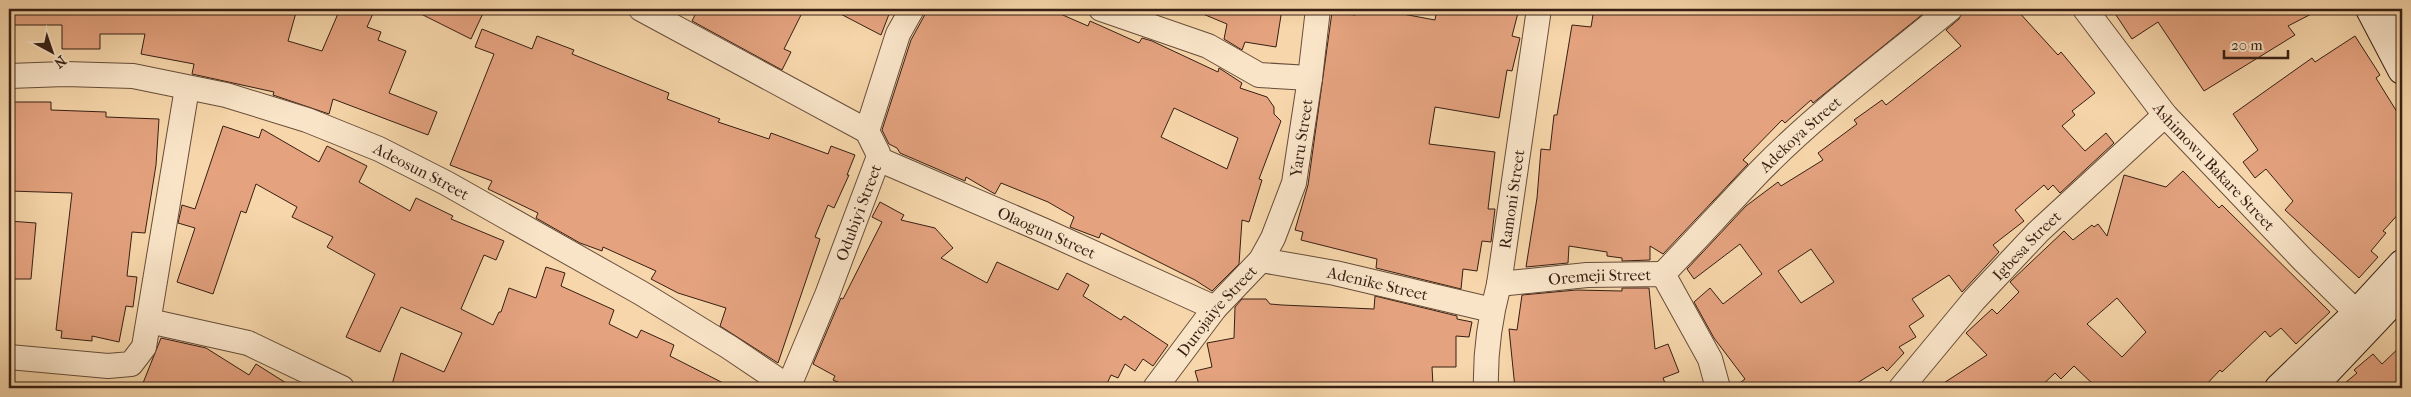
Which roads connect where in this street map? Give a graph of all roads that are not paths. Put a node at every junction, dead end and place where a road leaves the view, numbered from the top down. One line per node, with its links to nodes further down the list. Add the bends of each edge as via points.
1 (912, 9): 16 (street, via 898,34)
2 (1101, 9): 13 (street, via 1208,46 1259,75)
3 (1318, 9): 13 (street, Yaru Street)
4 (1539, 9): 21 (street, Ramoni Street)
5 (1950, 9): 20 (street, Adekoya Street, via 1807,127 1763,168)
6 (2085, 9): 15 (street, Ashimowu Bakare Street)
7 (2370, 9): 11 (main road)
8 (2395, 9): 10 (main road)
9 (656, 12): 16 (street)
10 (2402, 23)
11 (2402, 70)
12 (9, 76): 14 (street, Adeosun Street, via 133,76)
13 (1310, 78): 18 (street, Yaru Street, via 1294,183)
14 (187, 88): 26 (street); 29 (street, Adeosun Street, via 226,95 307,120 380,149 446,182 641,293)
15 (2165, 115): 25 (street, Ashimowu Bakare Street, via 2304,262); 33 (street, Igbesa Street, via 2038,232 1974,300)
16 (867, 131): 17 (street, Odubiyi Street)
17 (878, 159): 23 (street, Olaogun Street); 29 (street, Odubiyi Street)
18 (1261, 260): 23 (street, Durojaiye Street); 24 (street, Adenike Street, via 1336,273)
19 (2402, 264): 25 (main road)
20 (1663, 274): 21 (street, Oremeji Street, via 1587,276); 32 (street, Oremeji Street, via 1710,359)
21 (1500, 284): 24 (street, Ramoni Street)
22 (2402, 292): 35 (main road)
23 (1215, 308): 30 (street, Durojaiye Street)
24 (1492, 310): 31 (street, Ramoni Street, via 1485,365)
25 (2357, 313): 34 (main road)
26 (149, 321): 27 (street, via 144,347 131,364 108,366); 28 (street, via 248,343)
27 (9, 357)
28 (342, 388)
29 (789, 388)
30 (1155, 388)
31 (1486, 388)
32 (1718, 388)
33 (1901, 388)
34 (2279, 388)
35 (2312, 388)

